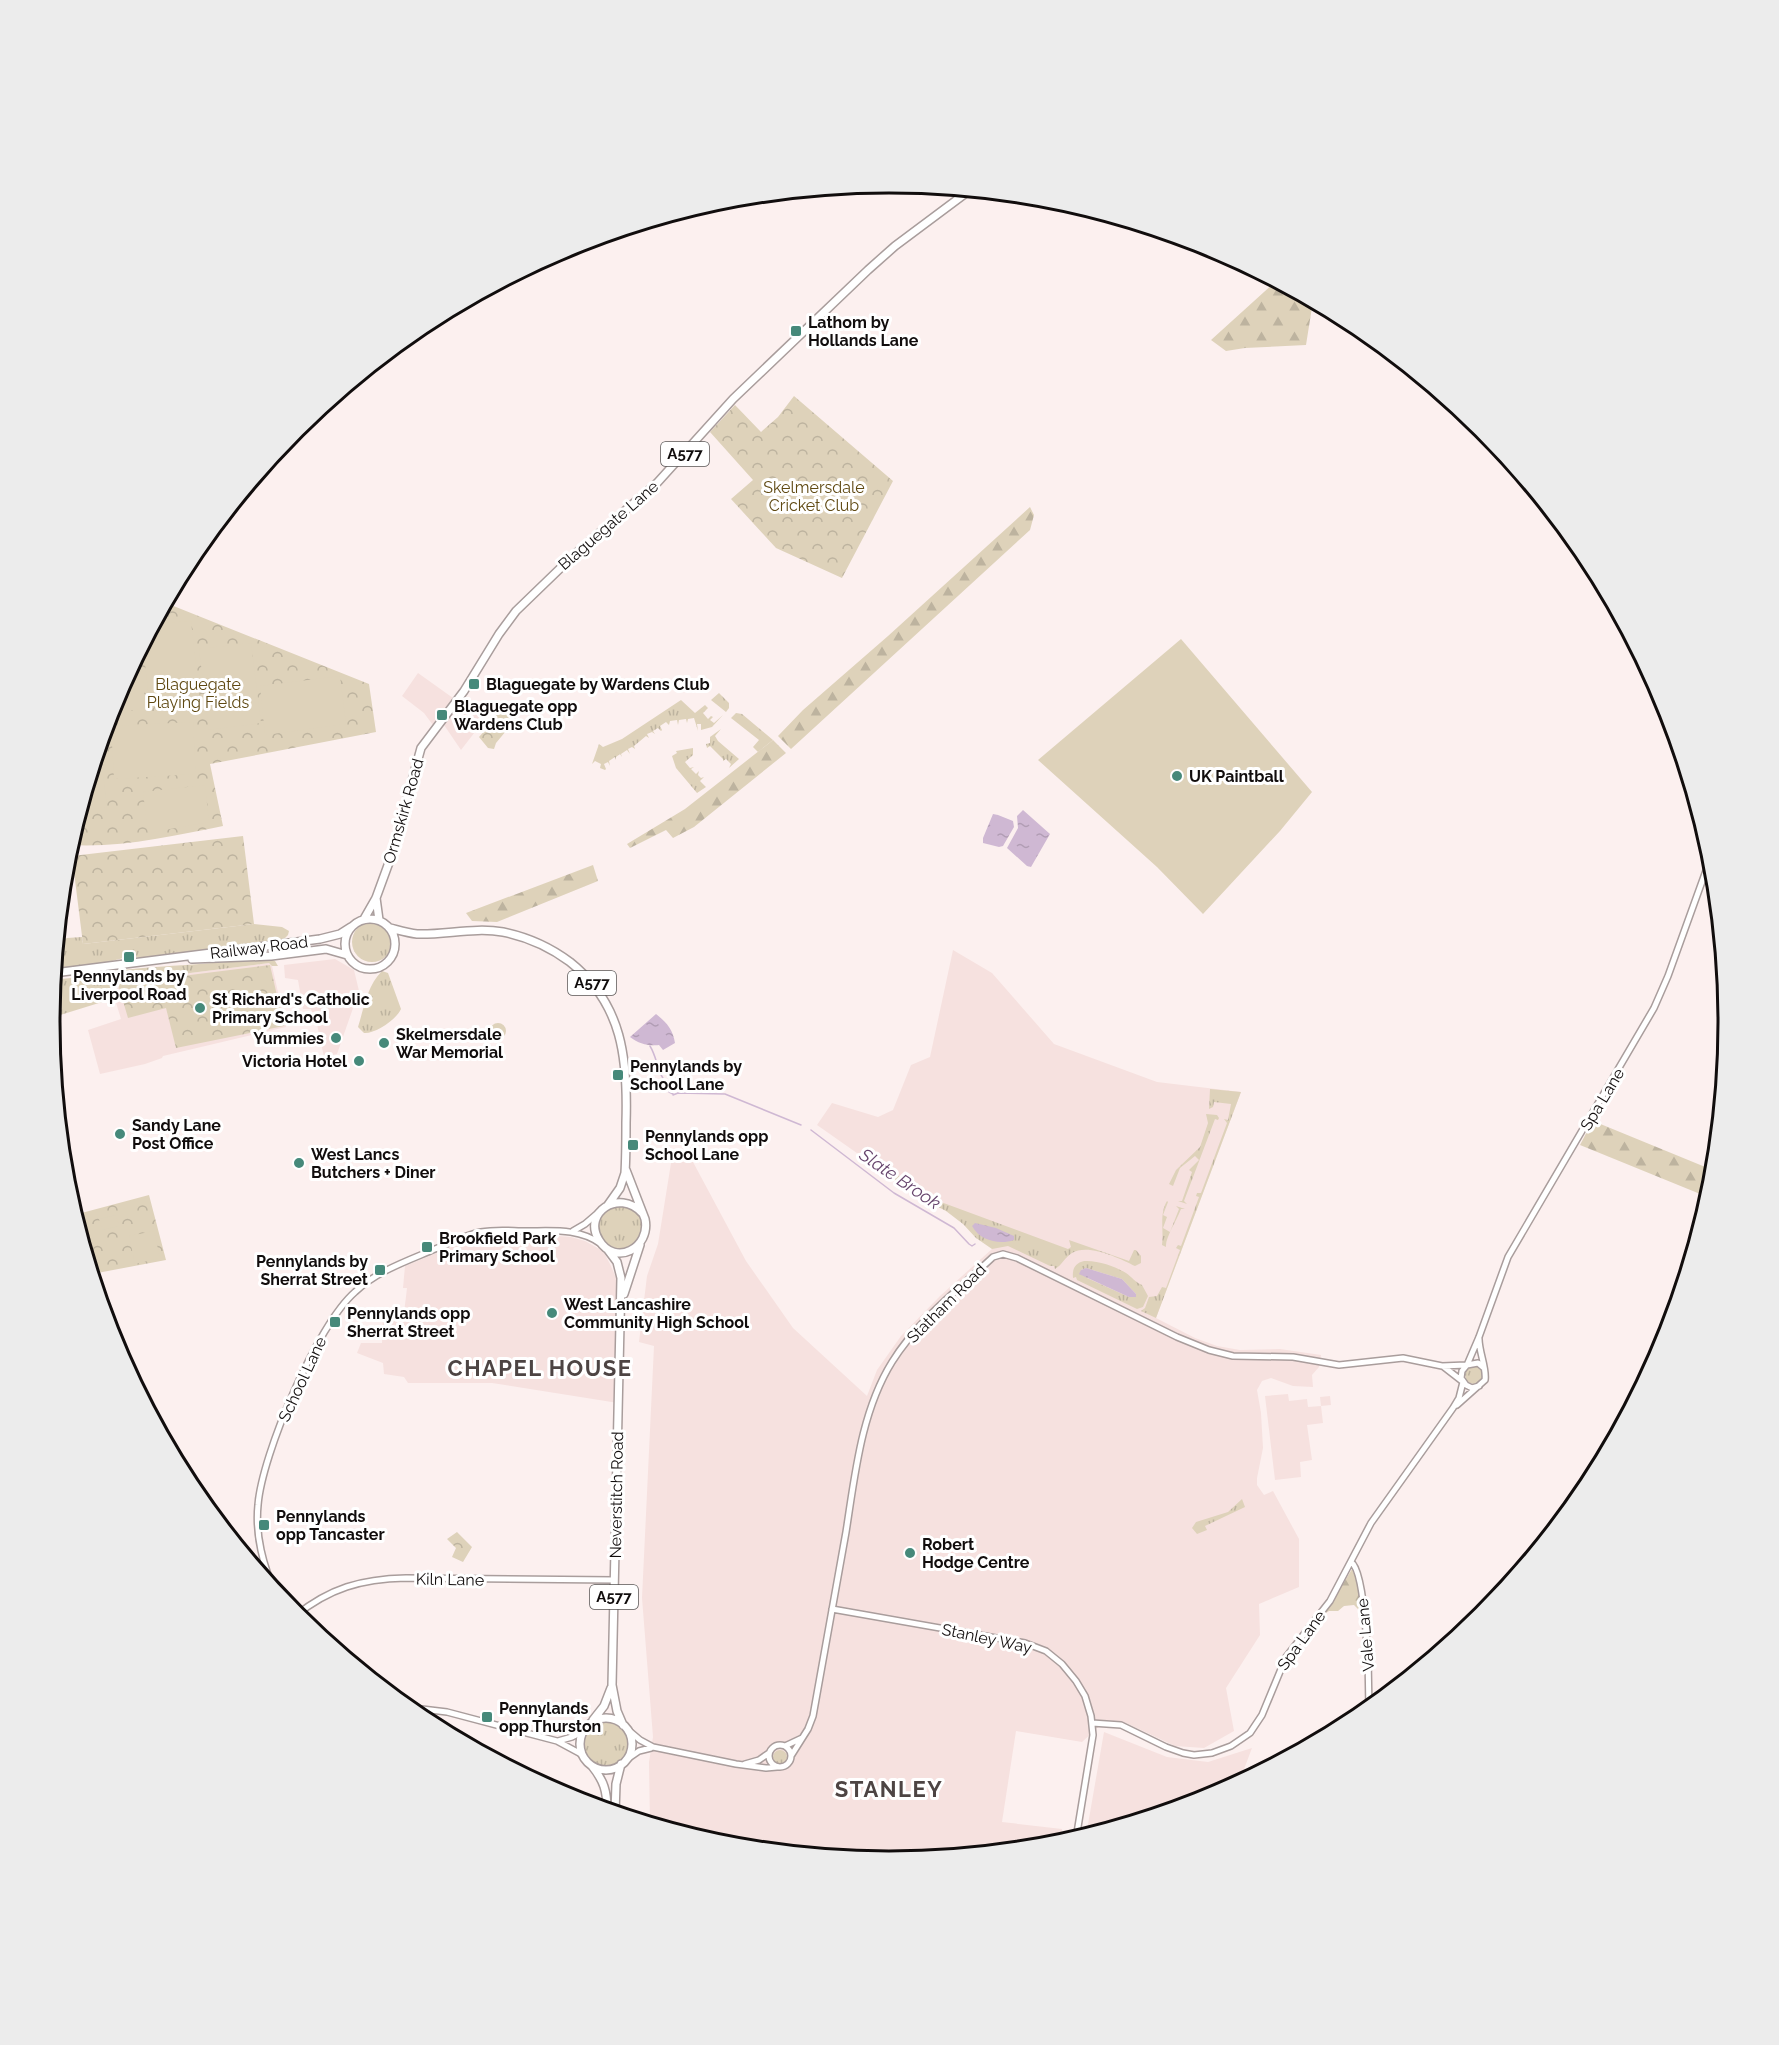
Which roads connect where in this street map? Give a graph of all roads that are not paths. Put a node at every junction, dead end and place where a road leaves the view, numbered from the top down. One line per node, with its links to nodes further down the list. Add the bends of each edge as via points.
1 (961, 197): 2 (main road, Blaguegate Lane / A577, via 868,270 733,399 657,483 516,611)
2 (435, 728): 4 (main road, Ormskirk Road / A577, via 417,758)
3 (1705, 873): 23 (street, Spa Lane, via 1658,1002 1516,1243)
4 (376, 898): 5 (main road, Ormskirk Road / A577); 6 (main road, Ormskirk Road / A577)
5 (364, 920): 6 (main road, A577); 7 (main road)
6 (379, 921): 8 (main road, A577)
7 (351, 927): 10 (main road, Railway Road, via 331,937); 13 (main road, via 345,941)
8 (390, 928): 9 (main road, A577); 11 (main road)
9 (416, 934): 11 (main road, A577); 16 (main road, A577, via 488,931 523,937 561,956 591,983 610,1012 624,1053)
10 (296, 942): 12 (main road); 14 (main road, Railway Road)
11 (395, 945): 13 (main road, A577, via 389,962 376,969 362,969)
12 (307, 951): 13 (main road, Railway Road, via 326,949); 14 (main road, Railway Road, via 272,956)
13 (347, 955)
14 (165, 959): 15 (main road, Railway Road)
15 (62, 972)
16 (625, 1167): 17 (main road, A577, via 620,1188); 18 (main road, A577)
17 (605, 1207): 18 (main road, via 623,1201); 19 (street); 21 (main road, A577, via 595,1224 599,1241)
18 (642, 1213): 20 (main road, A577, via 646,1226)
19 (571, 1231): 21 (street, School Lane); 31 (street, School Lane, via 475,1233 400,1263 349,1297 309,1358 278,1432 260,1490 258,1519)
20 (641, 1242): 21 (main road, via 630,1251); 22 (main road, Neverstitch Road / A577)
21 (607, 1248): 22 (main road, Neverstitch Road / A577, via 619,1267)
22 (621, 1305): 32 (main road, Neverstitch Road / A577)
23 (1479, 1337): 24 (street, Spa Lane); 26 (street, Spa Lane)
24 (1466, 1365): 25 (street, Statham Road); 26 (street, via 1474,1363); 27 (street)
25 (1442, 1366): 27 (street, Statham Road); 33 (street, Statham Road, via 1403,1358 1339,1365 1293,1357 1233,1356 1209,1350 1017,1258 998,1255 917,1328 879,1385 858,1463)
26 (1484, 1368): 28 (street, via 1485,1380)
27 (1463, 1382): 28 (street, via 1472,1388); 29 (street, Spa Lane)
28 (1479, 1386): 29 (street, Spa Lane)
29 (1453, 1408): 30 (street, Spa Lane, via 1379,1511)
30 (1351, 1562): 36 (street, Vale Lane, via 1358,1570 1361,1592); 38 (street, Spa Lane, via 1330,1602 1286,1657 1250,1734 1239,1742 1212,1753 1188,1755 1120,1725)
31 (266, 1569)
32 (614, 1580): 34 (street, Kiln Lane, via 378,1579 328,1593); 35 (main road, Neverstitch Road / A577)
33 (832, 1609): 38 (street, Stanley Way, via 1025,1643 1046,1651 1076,1681 1085,1696); 42 (street, Statham Road, via 813,1716)
34 (304, 1610)
35 (612, 1685): 39 (main road, Neverstitch Road / A577, via 604,1706); 40 (main road, Neverstitch Road / A577, via 616,1711)
36 (1368, 1699)
37 (425, 1709): 43 (street)
38 (1092, 1723): 55 (street, Stanley Way)
39 (589, 1724): 40 (main road, via 603,1718); 41 (main road, A577)
40 (625, 1727): 45 (street); 49 (main road, A577, via 631,1744)
41 (584, 1731): 43 (street); 47 (main road, via 580,1743)
42 (804, 1737): 44 (street); 48 (street, Statham Road)
43 (557, 1741): 47 (street)
44 (785, 1746): 46 (street, via 777,1746); 48 (street)
45 (653, 1747): 49 (street); 50 (street)
46 (770, 1753): 50 (street); 52 (street, via 771,1763)
47 (583, 1755): 51 (main road)
48 (791, 1756): 52 (street, via 787,1764)
49 (624, 1762): 51 (main road, via 607,1770); 54 (main road, A577, via 616,1784)
50 (744, 1765): 52 (street)
51 (591, 1766): 53 (main road, via 602,1778)
52 (777, 1767)
53 (607, 1802)
54 (615, 1805)
55 (1077, 1830)

